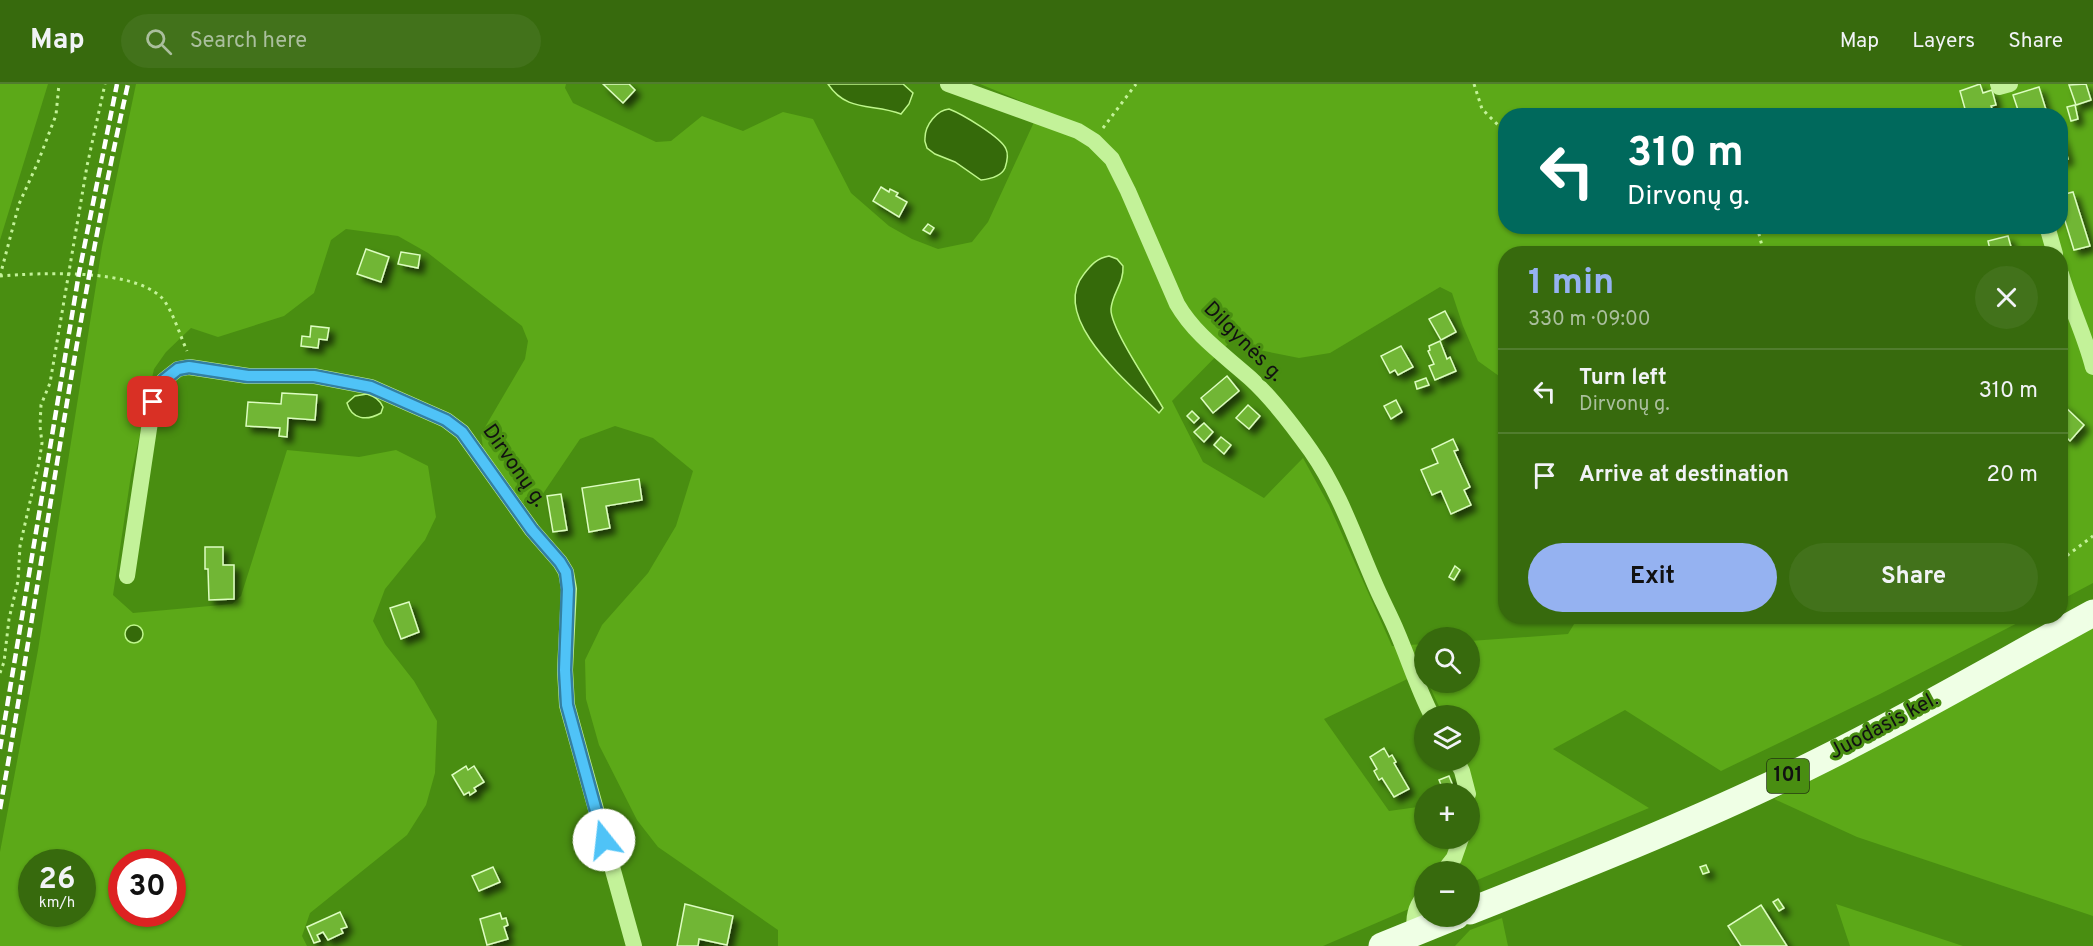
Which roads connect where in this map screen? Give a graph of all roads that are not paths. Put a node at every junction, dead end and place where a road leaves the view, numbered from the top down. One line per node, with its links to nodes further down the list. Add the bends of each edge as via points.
1 (948, 84): 8 (street, Dilgynės g., via 1060,124 1094,141 1112,159 1187,321 1251,379 1311,452 1338,498)
2 (1998, 84): 3 (street)
3 (2010, 84)
4 (2068, 297): 5 (street)
5 (2093, 367)
6 (127, 576): 13 (street, Dirvonų g., via 153,402 158,388 178,369 248,376 314,376 371,387 446,420 462,432 566,572 567,705)
7 (2093, 613): 9 (main road, Juodasis kel. / 101, via 1895,722 1756,792)
8 (1426, 705)
9 (1480, 907)
10 (1414, 927): 12 (street)
11 (1429, 927): 12 (main road)
12 (1415, 933): 14 (main road)
13 (634, 946)
14 (1382, 946)

